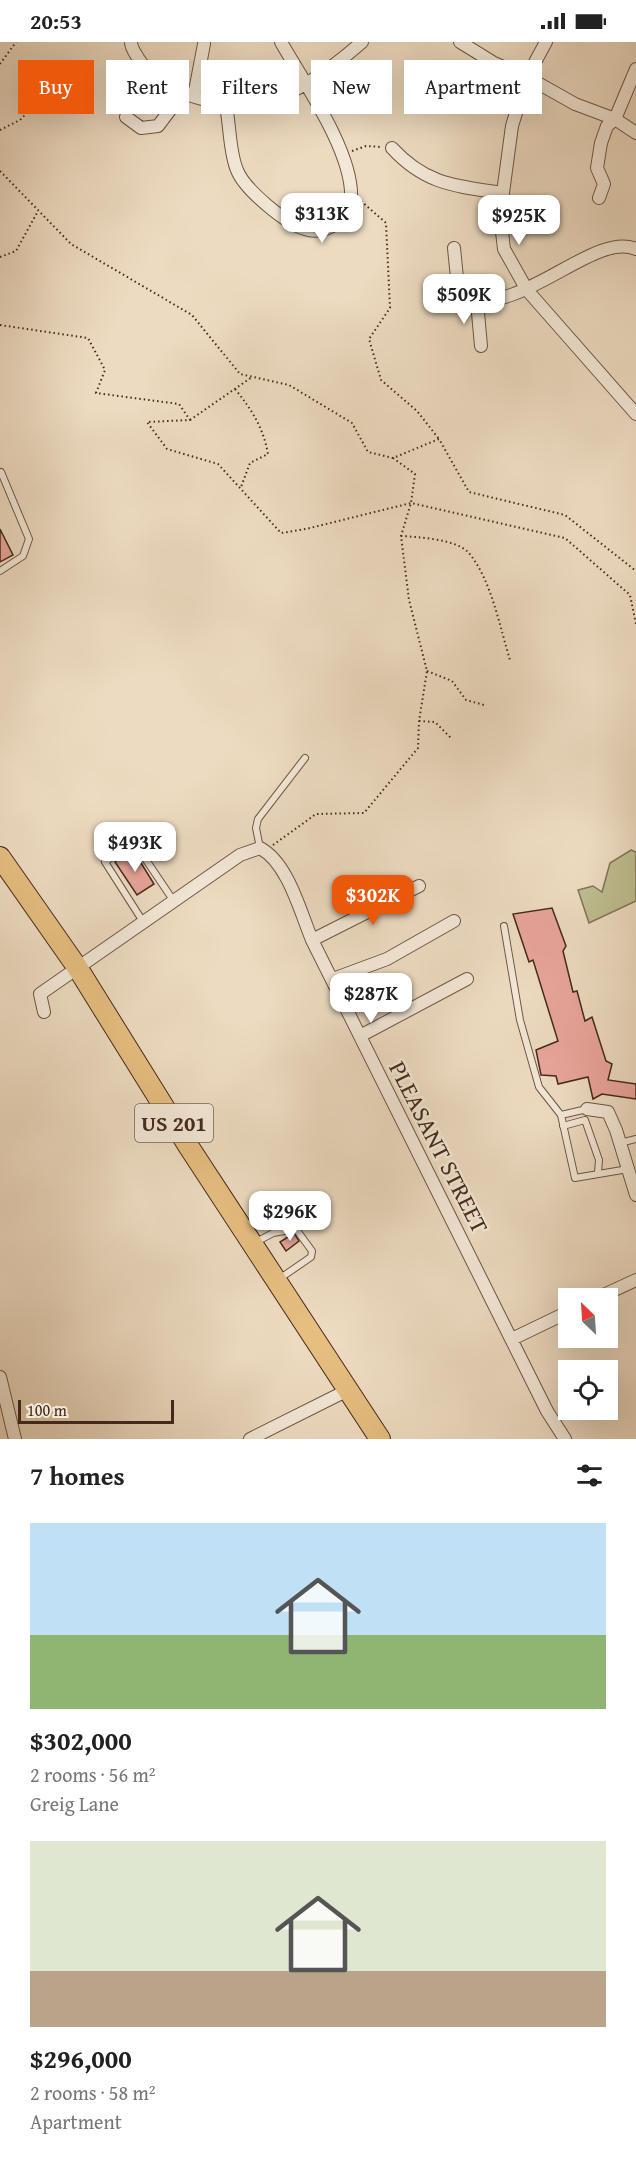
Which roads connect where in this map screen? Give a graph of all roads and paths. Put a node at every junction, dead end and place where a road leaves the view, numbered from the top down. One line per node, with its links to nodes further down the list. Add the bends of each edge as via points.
1 (16, 42): 11 (path)
2 (131, 42): 8 (street)
3 (281, 42): 13 (street)
4 (362, 42): 13 (street)
5 (460, 42): 9 (street)
6 (546, 42): 10 (street)
7 (204, 44): 17 (street)
8 (140, 60)
9 (489, 60)
10 (536, 60)
11 (0, 64)
12 (636, 69): 24 (street)
13 (305, 85): 15 (street); 28 (street)
14 (542, 85): 24 (street, via 575,104)
15 (299, 88)
16 (189, 94): 17 (street)
17 (194, 96): 18 (street)
18 (201, 97)
19 (26, 114): 25 (path)
20 (167, 114): 23 (street, via 158,126 141,128)
21 (227, 114): 30 (street, via 237,170 251,192 304,229 328,230 346,217)
22 (516, 114): 31 (street)
23 (126, 117)
24 (615, 119): 26 (street); 32 (street, via 607,126 601,143 597,168 604,184)
25 (0, 130)
26 (636, 133)
27 (392, 148): 28 (path, via 366,146); 31 (street, via 410,167 450,185)
28 (341, 156): 30 (street)
29 (0, 171): 33 (path)
30 (350, 191): 45 (path, via 386,223 390,308 369,339 381,380 417,411)
31 (503, 193): 37 (street, via 500,216 504,249)
32 (599, 198)
33 (38, 211): 36 (path, via 16,251); 41 (path, via 71,244 192,315 240,374)
34 (454, 248): 38 (street, via 458,288 464,299)
35 (636, 249): 37 (street, via 617,246 599,252)
36 (0, 257)
37 (527, 290): 38 (street); 43 (street)
38 (477, 302): 40 (street)
39 (0, 325): 44 (path, via 88,338 105,370 96,393 179,404)
40 (481, 346)
41 (252, 377): 42 (path); 46 (path, via 289,385 352,423 368,452)
42 (235, 389): 44 (path); 48 (path, via 256,416 268,454 250,463)
43 (636, 414)
44 (190, 420): 48 (path, via 147,422 167,449 219,464)
45 (439, 439): 46 (path); 52 (path, via 469,492 565,515)
46 (393, 458): 49 (path, via 415,474)
47 (1, 472): 51 (lane, via 29,539 23,556)
48 (240, 488): 49 (path, via 280,533)
49 (411, 503): 50 (path); 53 (path, via 565,538)
50 (401, 536): 56 (path, via 435,539 467,551 488,588); 57 (path, via 409,600)
51 (0, 571)
52 (636, 571)
53 (630, 595): 54 (path); 55 (path)
54 (636, 596)
55 (636, 624)
56 (510, 660)
57 (427, 671): 58 (path, via 452,681 466,700); 59 (path)
58 (484, 705)
59 (419, 721): 60 (path, via 435,722); 62 (path, via 418,748 364,813 316,814)
60 (451, 738)
61 (305, 758): 62 (lane, via 258,819 256,828)
62 (266, 847): 65 (street, via 240,855); 69 (street, PLEASANT STREET, via 285,877)
63 (0, 857): 70 (main road, US 201)
64 (419, 886): 69 (street)
65 (173, 900): 66 (street); 66 (lane, via 134,842 105,862)
66 (142, 920): 70 (street)
67 (454, 921): 71 (street, via 396,954)
68 (504, 926): 76 (lane, via 520,1020 539,1088)
69 (312, 940): 71 (street, PLEASANT STREET)
70 (76, 967): 73 (street, via 40,994); 83 (main road, US 201)
71 (333, 979): 74 (street, PLEASANT STREET)
72 (467, 979): 74 (street)
73 (44, 1012)
74 (360, 1036): 88 (street, PLEASANT STREET)
75 (587, 1109): 76 (lane); 79 (street, via 608,1112)
76 (561, 1115): 77 (lane)
77 (563, 1126): 81 (lane, via 575,1178); 81 (lane, via 585,1120 599,1160)
78 (636, 1138): 79 (lane)
79 (620, 1143): 80 (street)
80 (628, 1169): 81 (lane); 82 (street)
81 (598, 1172)
82 (636, 1195)
83 (253, 1244): 84 (main road, US 201); 84 (lane, via 273,1233 296,1229 307,1241 311,1257)
84 (277, 1280): 90 (main road, US 201)
85 (636, 1280): 86 (street)
86 (618, 1288)
87 (558, 1317): 88 (street)
88 (512, 1339): 91 (street, PLEASANT STREET)
89 (0, 1377): 92 (street)
90 (348, 1390): 93 (street); 94 (main road, US 201)
91 (559, 1437)
92 (15, 1439)
93 (250, 1439)
94 (380, 1439)

